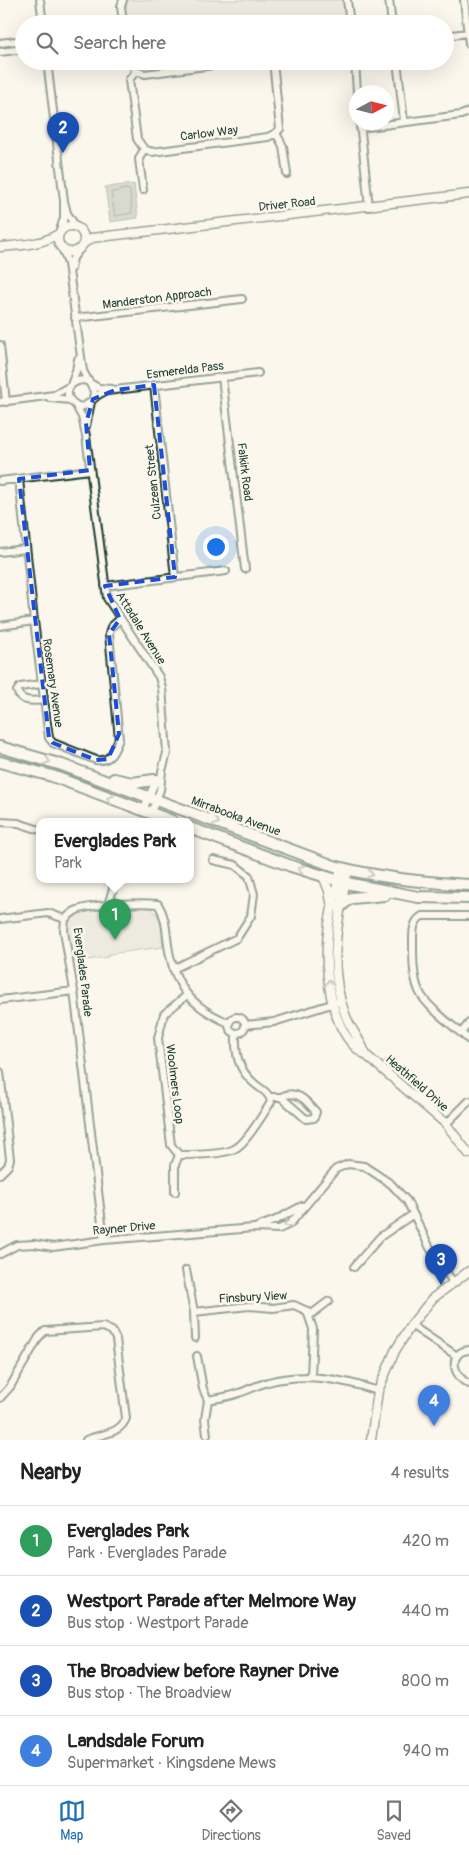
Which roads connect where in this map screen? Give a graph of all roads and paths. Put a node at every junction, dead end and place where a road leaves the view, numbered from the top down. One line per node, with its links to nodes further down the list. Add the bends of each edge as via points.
1 (40, 0): 6 (street)
2 (124, 0): 7 (street)
3 (347, 0): 8 (street)
4 (388, 0): 9 (street)
5 (464, 0): 10 (street)
6 (42, 15)
7 (122, 15)
8 (349, 15)
9 (390, 15)
10 (468, 33): 11 (street); 14 (street)
11 (454, 35)
12 (15, 41): 13 (street)
13 (0, 43)
14 (469, 44)
15 (15, 50): 16 (street)
16 (0, 52)
17 (48, 70): 33 (street)
18 (175, 70): 22 (street, via 145,74)
19 (275, 70): 28 (street, via 280,128)
20 (356, 70): 23 (street)
21 (398, 70): 25 (street)
22 (136, 71): 29 (street, via 129,80 137,139)
23 (357, 85)
24 (469, 112): 25 (street)
25 (404, 121): 26 (street)
26 (394, 122)
27 (361, 130): 34 (street)
28 (276, 134): 29 (street, Carlow Way, via 152,152); 30 (street, via 283,146)
29 (144, 149): 31 (street, via 138,159)
30 (287, 174)
31 (143, 190)
32 (469, 194): 34 (street, Driver Road)
33 (64, 201): 35 (street, via 67,214); 36 (street, via 64,218)
34 (369, 206): 37 (street, Driver Road)
35 (78, 228): 36 (street, via 68,226); 37 (street, Driver Road); 40 (street, via 84,237)
36 (59, 232): 38 (street); 41 (street, via 58,242)
37 (108, 236): 40 (street, Driver Road, via 92,238)
38 (36, 243): 39 (street); 41 (street)
39 (0, 247)
40 (81, 247): 41 (street, via 71,252); 42 (street, via 73,258)
41 (62, 249): 42 (street)
42 (69, 278): 44 (street)
43 (242, 299): 44 (street, Manderston Approach)
44 (75, 318): 46 (street)
45 (0, 345): 55 (street)
46 (79, 352): 49 (street, via 83,371); 51 (street)
47 (258, 373): 48 (street, Esmerelda Pass)
48 (222, 377): 50 (street, Esmerelda Pass); 63 (street, Falkirk Road)
49 (90, 383): 51 (street, via 81,380); 52 (street, Esmerelda Pass); 54 (street, via 94,391)
50 (154, 385): 52 (street, Esmerelda Pass); 65 (street, Culzean Street)
51 (70, 386): 53 (street, via 54,395); 56 (street, via 68,393)
52 (115, 390): 54 (street, Esmerelda Pass, via 100,393)
53 (41, 397): 55 (street); 56 (street)
54 (92, 400): 56 (street, via 86,406); 57 (street, Attadale Avenue)
55 (3, 402)
56 (72, 402): 57 (street, Attadale Avenue, via 82,417)
57 (86, 436): 58 (street, Attadale Avenue)
58 (90, 470): 59 (street); 66 (street, Attadale Avenue)
59 (19, 479): 60 (street); 61 (street, Rosemary Avenue)
60 (0, 481)
61 (26, 549): 62 (street); 68 (street, Rosemary Avenue)
62 (0, 552)
63 (245, 569)
64 (226, 571): 65 (street)
65 (175, 577): 66 (street)
66 (105, 586): 67 (street, Attadale Avenue, via 107,598)
67 (120, 619): 71 (street, Rosemary Avenue, via 111,627 109,634 119,734 114,752 108,759 96,760 53,743 49,738); 74 (street, Attadale Avenue, via 159,677 167,753)
68 (34, 621): 69 (street); 70 (street, Rosemary Avenue)
69 (0, 626)
70 (42, 684): 71 (street, Rosemary Avenue); 71 (street, via 20,687 17,691 23,699)
71 (44, 700)
72 (0, 747): 75 (main road, Mirrabooka Avenue, one-way to 75)
73 (0, 762): 78 (main road, one-way to 73, via 52,776)
74 (162, 771): 76 (street, Attadale Avenue); 77 (street, Attadale Avenue, via 160,790)
75 (88, 775): 76 (main road, via 132,782); 77 (main road, Mirrabooka Avenue)
76 (154, 780): 77 (street, Attadale Avenue)
77 (152, 799): 78 (street, Attadale Avenue); 84 (main road, Mirrabooka Avenue, one-way to 84)
78 (147, 812): 79 (main road)
79 (164, 818)
80 (0, 822): 81 (street)
81 (36, 829)
82 (194, 830): 85 (main road, one-way to 82)
83 (213, 860): 96 (street, via 235,865 250,876 254,894 251,916 237,938)
84 (345, 869): 86 (street, Heathfield Drive); 88 (main road, Mirrabooka Avenue, one-way to 88, via 433,883)
85 (323, 876): 86 (main road); 92 (street)
86 (342, 882): 89 (main road); 92 (street, Heathfield Drive)
87 (115, 883): 91 (street)
88 (469, 885)
89 (401, 894): 90 (main road, via 418,898); 92 (main road, via 352,898)
90 (469, 898)
91 (108, 905): 95 (street, Everglades Parade, via 75,911); 96 (street, Everglades Parade, via 158,904 164,914)
92 (336, 907): 100 (street, Heathfield Drive)
93 (469, 916): 105 (street, via 422,916 414,926 413,939 415,982 419,992)
94 (0, 919): 95 (street, via 48,913)
95 (65, 919): 97 (street, Everglades Parade)
96 (173, 969): 98 (street, Everglades Parade)
97 (74, 991): 99 (street); 119 (street, Everglades Parade)
98 (187, 995): 101 (street, Everglades Parade, via 207,1012); 113 (street, Woolmers Loop, via 164,1014 158,1038 171,1145)
99 (0, 1000)
100 (337, 1003): 103 (street, via 274,1022); 111 (street, Heathfield Drive, via 366,1055)
101 (229, 1023): 103 (street, via 232,1018 240,1017); 104 (street)
102 (469, 1023): 105 (street)
103 (245, 1026): 104 (street)
104 (236, 1033): 108 (street, via 236,1053 242,1070)
105 (461, 1033): 106 (street)
106 (469, 1040)
107 (0, 1072): 114 (street, via 10,1159)
108 (270, 1096): 109 (street); 113 (street, via 271,1102 257,1125 236,1148 201,1156)
109 (281, 1097): 109 (street, via 306,1119 314,1118 316,1112 311,1105 294,1093)
110 (469, 1101): 111 (street)
111 (446, 1124): 112 (street, Heathfield Drive)
112 (469, 1154)
113 (179, 1155): 115 (street, via 174,1166)
114 (0, 1174)
115 (175, 1192)
116 (312, 1199): 117 (street, Rayner Drive, via 336,1169 348,1164 364,1166 391,1184 407,1201); 118 (street, Rayner Drive, via 297,1210); 118 (street, Rayner Drive, one-way to 118, via 290,1224 279,1229)
117 (412, 1215): 121 (street, via 380,1238); 124 (street, Rayner Drive)
118 (254, 1228): 119 (street, Rayner Drive)
119 (104, 1240): 120 (street, Rayner Drive, via 53,1247 17,1245)
120 (0, 1254)
121 (354, 1267)
122 (186, 1270): 126 (street)
123 (469, 1271): 124 (street)
124 (453, 1282): 128 (street, via 433,1298)
125 (329, 1301): 127 (street)
126 (194, 1312): 127 (street, Finsbury View, via 294,1305 307,1310); 129 (street)
127 (309, 1316): 133 (street, via 313,1329)
128 (411, 1325): 132 (street); 135 (street, via 395,1351)
129 (195, 1338)
130 (469, 1350): 132 (street, via 463,1350)
131 (197, 1356): 137 (street)
132 (456, 1356): 134 (street, via 454,1366 457,1375)
133 (311, 1378): 135 (street, via 324,1377); 137 (street, via 267,1383)
134 (469, 1384)
135 (378, 1391): 140 (street)
136 (0, 1398): 139 (street, via 45,1331 102,1327 112,1331 116,1339 126,1418 124,1425 117,1430)
137 (208, 1400): 138 (street)
138 (207, 1435)
139 (86, 1440)
140 (371, 1440)

